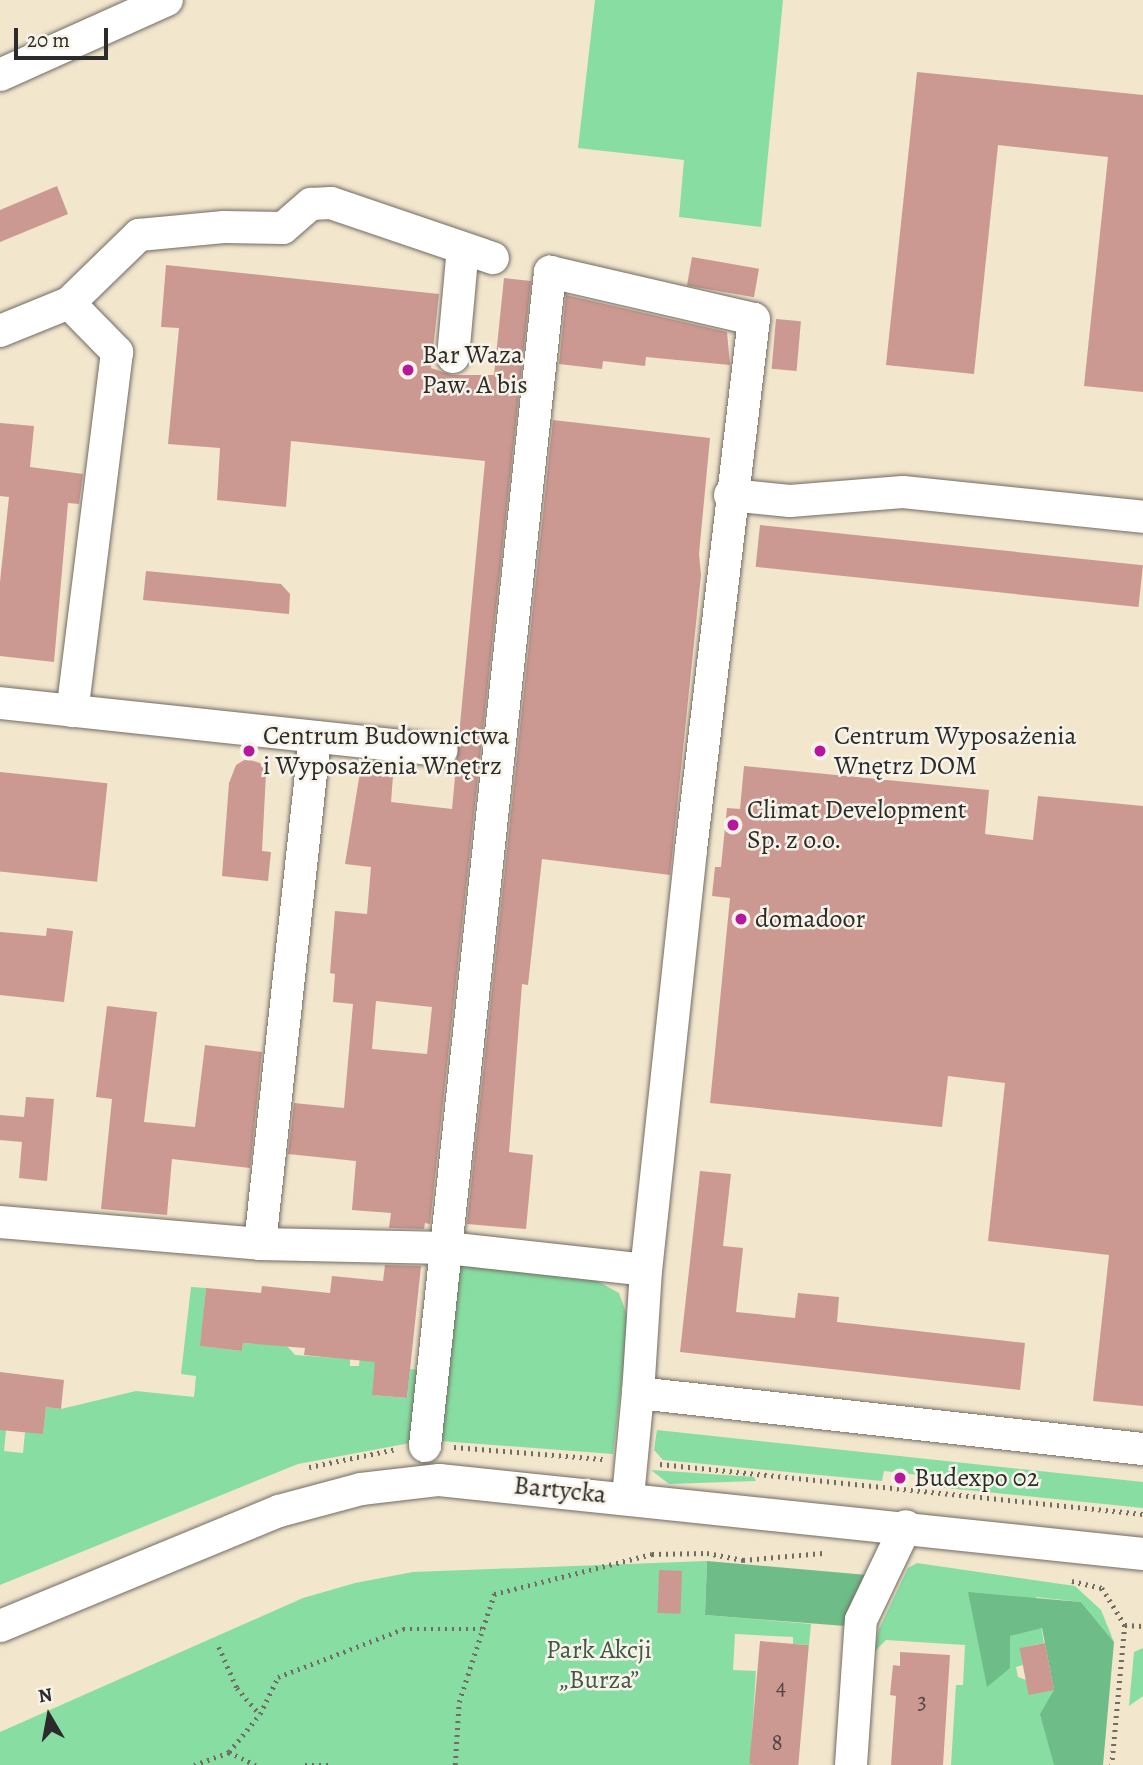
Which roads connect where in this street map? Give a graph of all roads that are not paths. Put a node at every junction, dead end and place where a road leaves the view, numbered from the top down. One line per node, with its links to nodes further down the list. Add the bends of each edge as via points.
1 (167, 0): 2 (street)
2 (0, 75)
3 (463, 248): 4 (street); 5 (street, via 331,203 311,204 283,228 224,227 139,235); 7 (street)
4 (493, 258)
5 (69, 303): 6 (street); 11 (street, via 117,352)
6 (0, 331)
7 (453, 356)
8 (730, 495): 9 (street, via 790,501 903,492); 16 (street, via 754,319 550,272); 17 (street)
9 (1143, 517)
10 (0, 703): 11 (street)
11 (72, 711): 12 (street)
12 (315, 737): 13 (street); 15 (street)
13 (442, 750)
14 (0, 1222): 15 (street)
15 (260, 1244): 16 (street)
16 (447, 1248): 17 (street); 19 (street)
17 (646, 1270): 18 (street)
18 (638, 1393): 20 (street); 21 (street)
19 (425, 1446)
20 (1143, 1449)
21 (628, 1496): 22 (street, Bartycka); 24 (street, Bartycka, via 439,1480 361,1489 279,1511)
22 (906, 1526): 23 (street, Bartycka); 25 (street, via 862,1620)
23 (1143, 1554)
24 (0, 1626)
25 (851, 1765)

